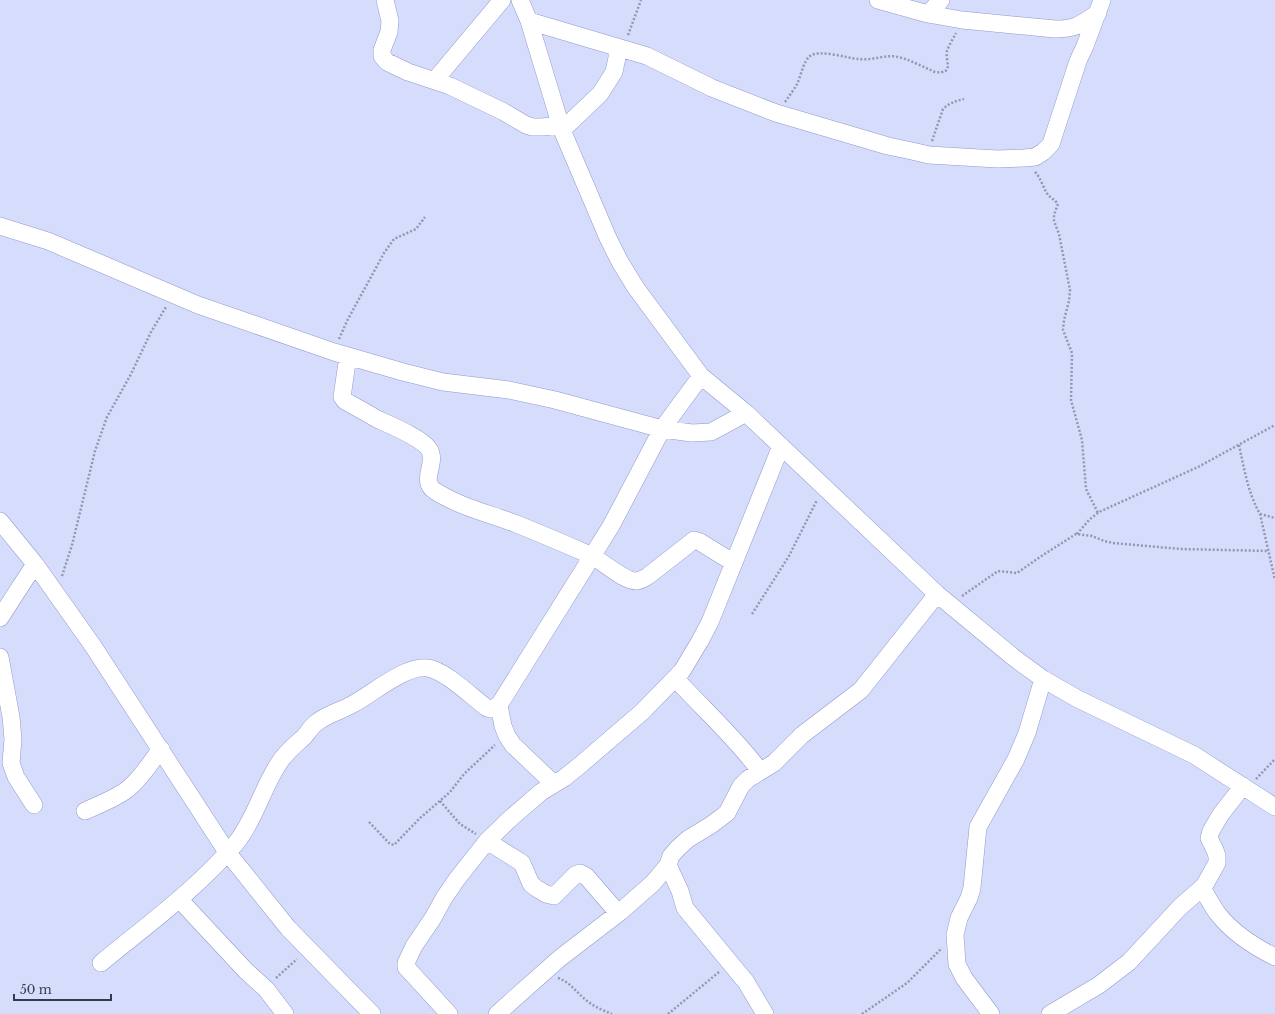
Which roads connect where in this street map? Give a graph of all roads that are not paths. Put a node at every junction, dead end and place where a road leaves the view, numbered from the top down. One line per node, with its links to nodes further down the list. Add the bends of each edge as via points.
1 (385, 0): 12 (street, via 390,21 382,56 387,62 408,72)
2 (502, 0): 12 (street)
3 (520, 0): 8 (street)
4 (878, 0): 7 (street)
5 (941, 0): 7 (street)
6 (1100, 7): 9 (street); 10 (street)
7 (928, 14): 9 (street, via 962,20)
8 (529, 21): 11 (street); 13 (street)
9 (1070, 29): 10 (street)
10 (1085, 46): 11 (street, via 1051,144 1035,157 997,159 929,154 888,146 776,113 712,88 662,63)
11 (621, 49): 13 (street, via 614,72 600,94)
12 (435, 80): 13 (street, via 526,125)
13 (561, 127): 16 (street, via 620,262 656,317)
14 (0, 226): 15 (street, via 48,241 198,305)
15 (341, 354): 18 (street, via 443,382 509,390); 21 (street, via 342,398 345,402 409,434 428,448 431,452 428,481 436,492 473,510 513,523)
16 (701, 376): 17 (street); 18 (street)
17 (746, 413): 18 (street, via 711,432 692,434); 19 (street)
18 (662, 429): 21 (street, via 611,526)
19 (781, 446): 22 (street); 24 (street)
20 (0, 521): 23 (street)
21 (592, 556): 22 (street, via 627,579 636,581 643,580 694,540); 29 (street)
22 (734, 563): 27 (street, via 710,622 682,671)
23 (35, 564): 25 (street); 30 (street)
24 (943, 599): 28 (street); 31 (street, via 861,690 802,735 774,763)
25 (0, 618)
26 (0, 657): 34 (street, via 12,717 10,763)
27 (675, 678): 31 (street, via 739,744); 32 (street, via 642,712)
28 (1043, 679): 33 (street, via 1078,699 1194,755); 50 (street, via 1027,733 1016,759 978,827 972,888 959,918 955,935 957,964 964,978)
29 (499, 705): 32 (street, via 503,726 513,745); 38 (street, via 487,708 449,677 427,667 414,668 402,674 353,705 314,724 279,764 238,841)
30 (161, 749): 36 (street, via 129,788); 38 (street)
31 (760, 771): 39 (street, via 741,786 727,813 688,839 671,856)
32 (554, 784): 37 (street, via 541,792)
33 (1245, 787): 35 (street); 40 (street, via 1221,814 1211,831 1209,838 1217,856 1217,864)
34 (34, 805)
35 (1275, 807)
36 (85, 811)
37 (487, 841): 42 (street, via 522,864 531,884 546,894 554,896 580,873 586,876); 47 (street, via 449,890 406,963 410,972)
38 (228, 852): 41 (street); 46 (street, via 288,928)
39 (668, 865): 42 (street); 49 (street, via 685,908 746,982)
40 (1202, 888): 43 (street, via 1219,915 1229,925 1257,947); 51 (street, via 1180,907 1129,962 1099,985)
41 (179, 899): 44 (street); 45 (street, via 266,989)
42 (618, 913): 48 (street, via 541,974)
43 (1275, 956)
44 (101, 963)
45 (285, 1014)
46 (372, 1014)
47 (449, 1014)
48 (497, 1014)
49 (765, 1014)
50 (992, 1014)
51 (1050, 1014)

